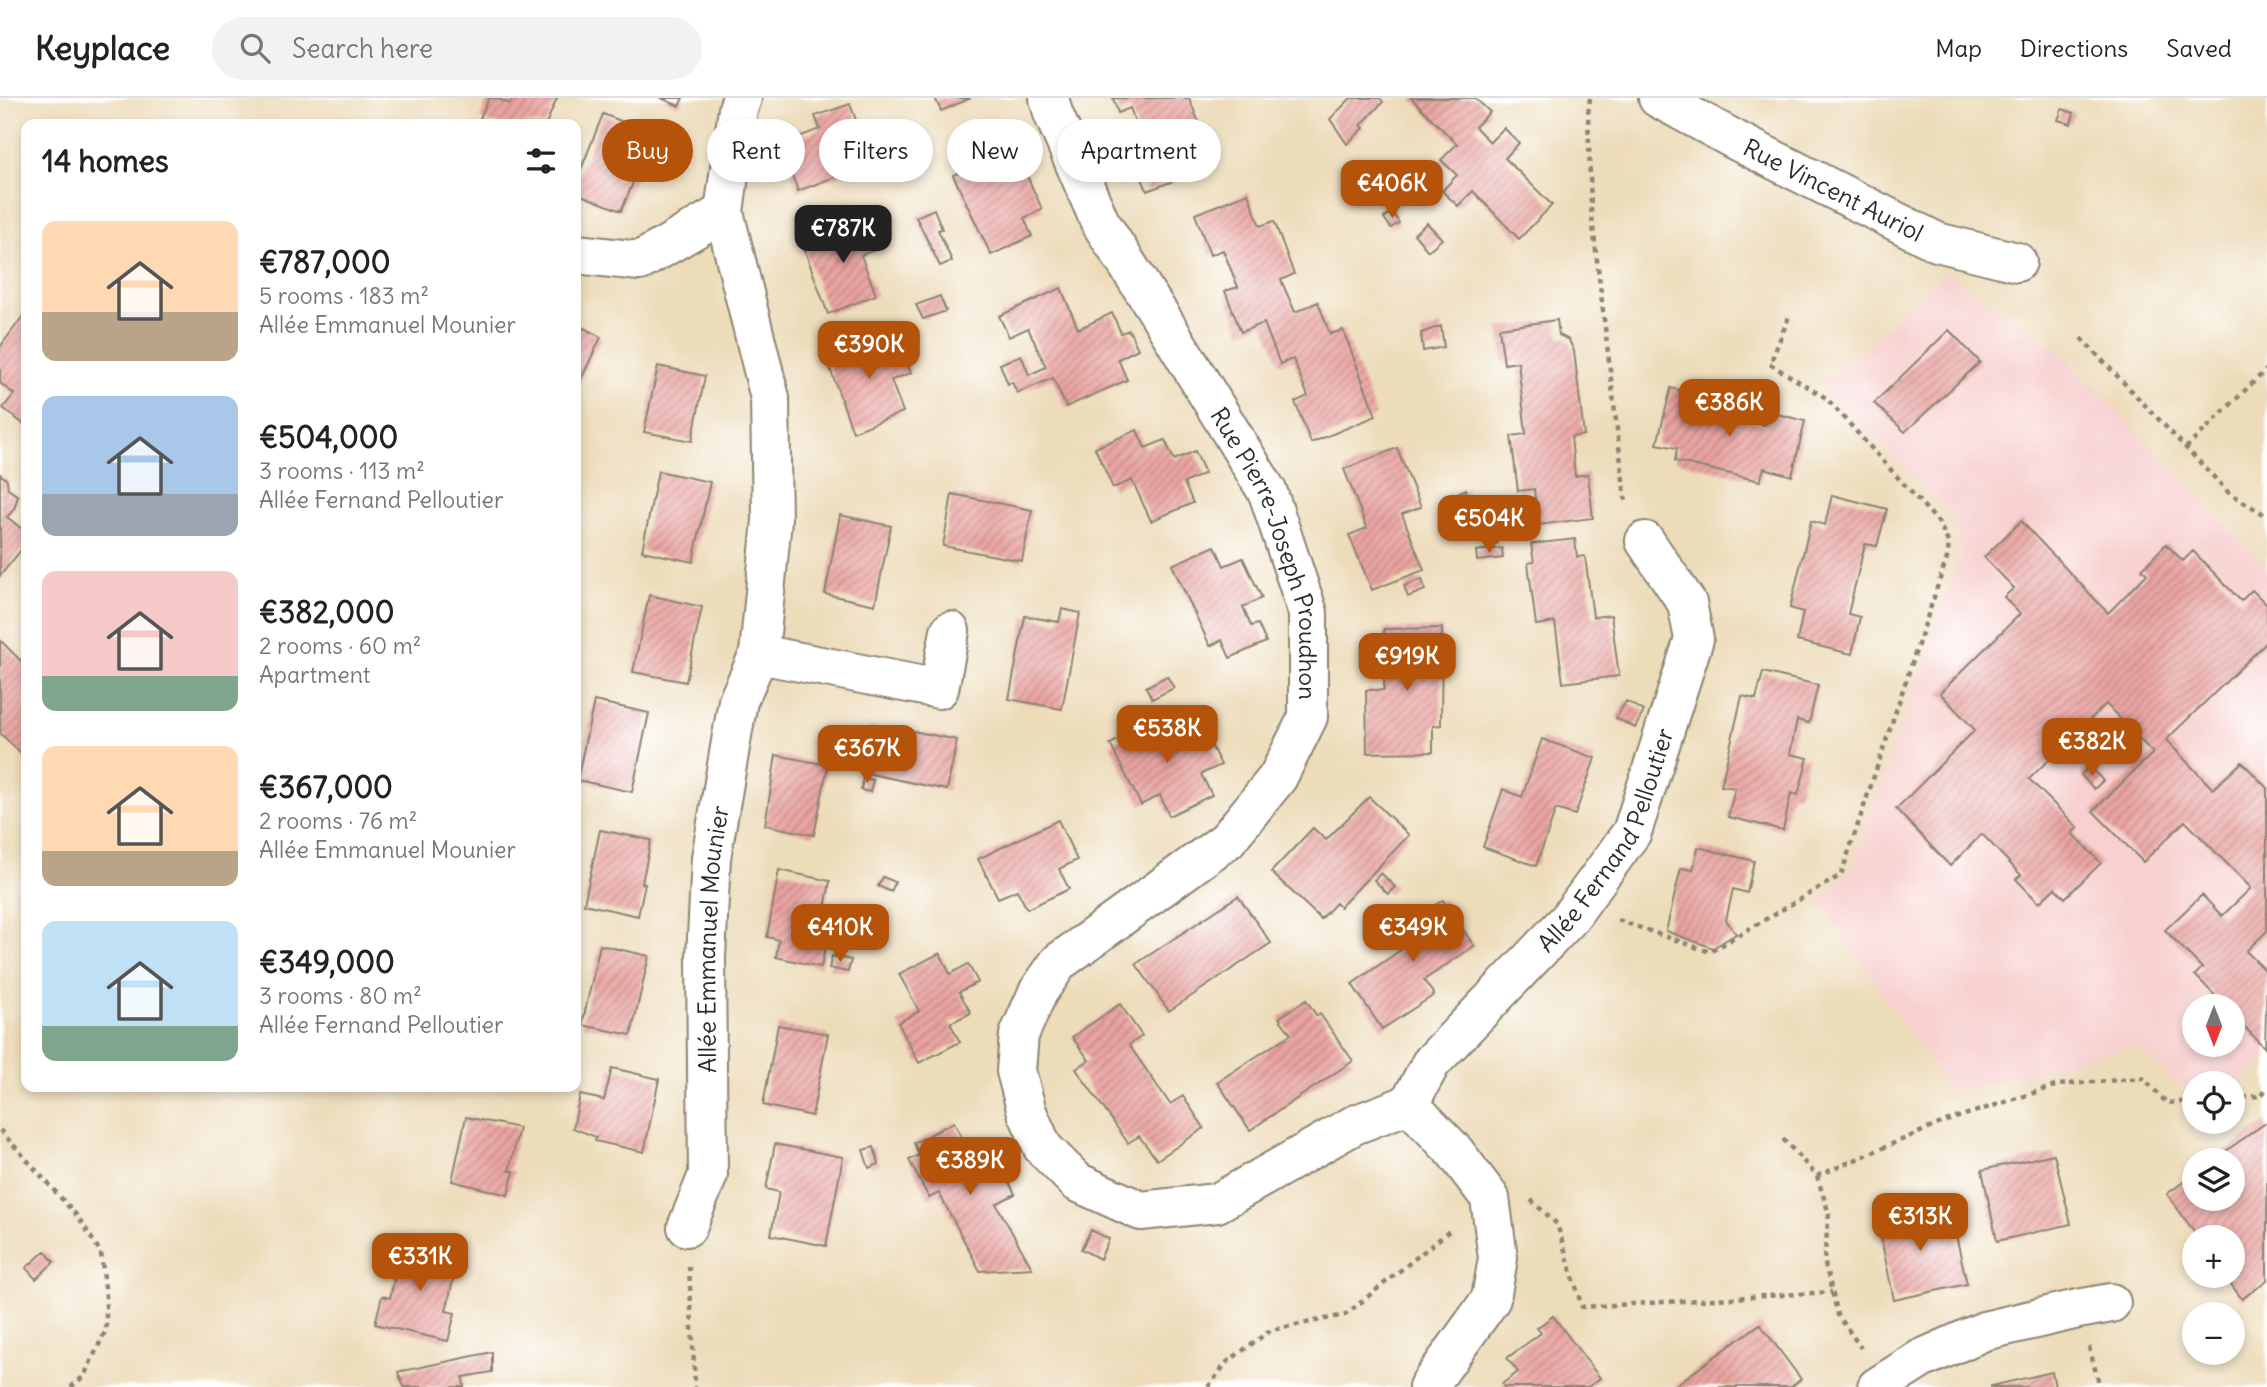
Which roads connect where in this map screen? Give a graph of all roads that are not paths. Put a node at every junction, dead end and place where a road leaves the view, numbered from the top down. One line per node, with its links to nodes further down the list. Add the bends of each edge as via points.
1 (742, 98): 4 (street, Allée Emmanuel Mounier)
2 (1049, 98): 10 (street, Rue Pierre-Joseph Proudhon, via 1100,222 1268,493 1308,612 1308,717 1278,776 1227,841 1059,962 1038,992 1019,1035 1016,1070 1027,1112 1043,1148 1077,1182 1141,1211 1217,1203 1353,1125)
3 (1658, 98): 6 (street, Rue Vincent Auriol, via 1937,242)
4 (724, 212): 5 (street, via 640,261); 9 (street, Allée Emmanuel Mounier, via 770,398 772,520)
5 (581, 255)
6 (2017, 262)
7 (1645, 541): 10 (street, Allée Fernand Pelloutier, via 1687,603 1694,639 1632,832 1568,920 1431,1063)
8 (950, 631): 9 (street, via 939,689)
9 (760, 654): 11 (street, Allée Emmanuel Mounier, via 738,701 710,858 708,1175)
10 (1409, 1104): 15 (street, via 1455,1152 1490,1198 1498,1258 1491,1298)
11 (687, 1227)
12 (2111, 1303): 13 (street, via 1984,1331)
13 (1923, 1373): 14 (street)
14 (1881, 1385)
15 (1428, 1387)

